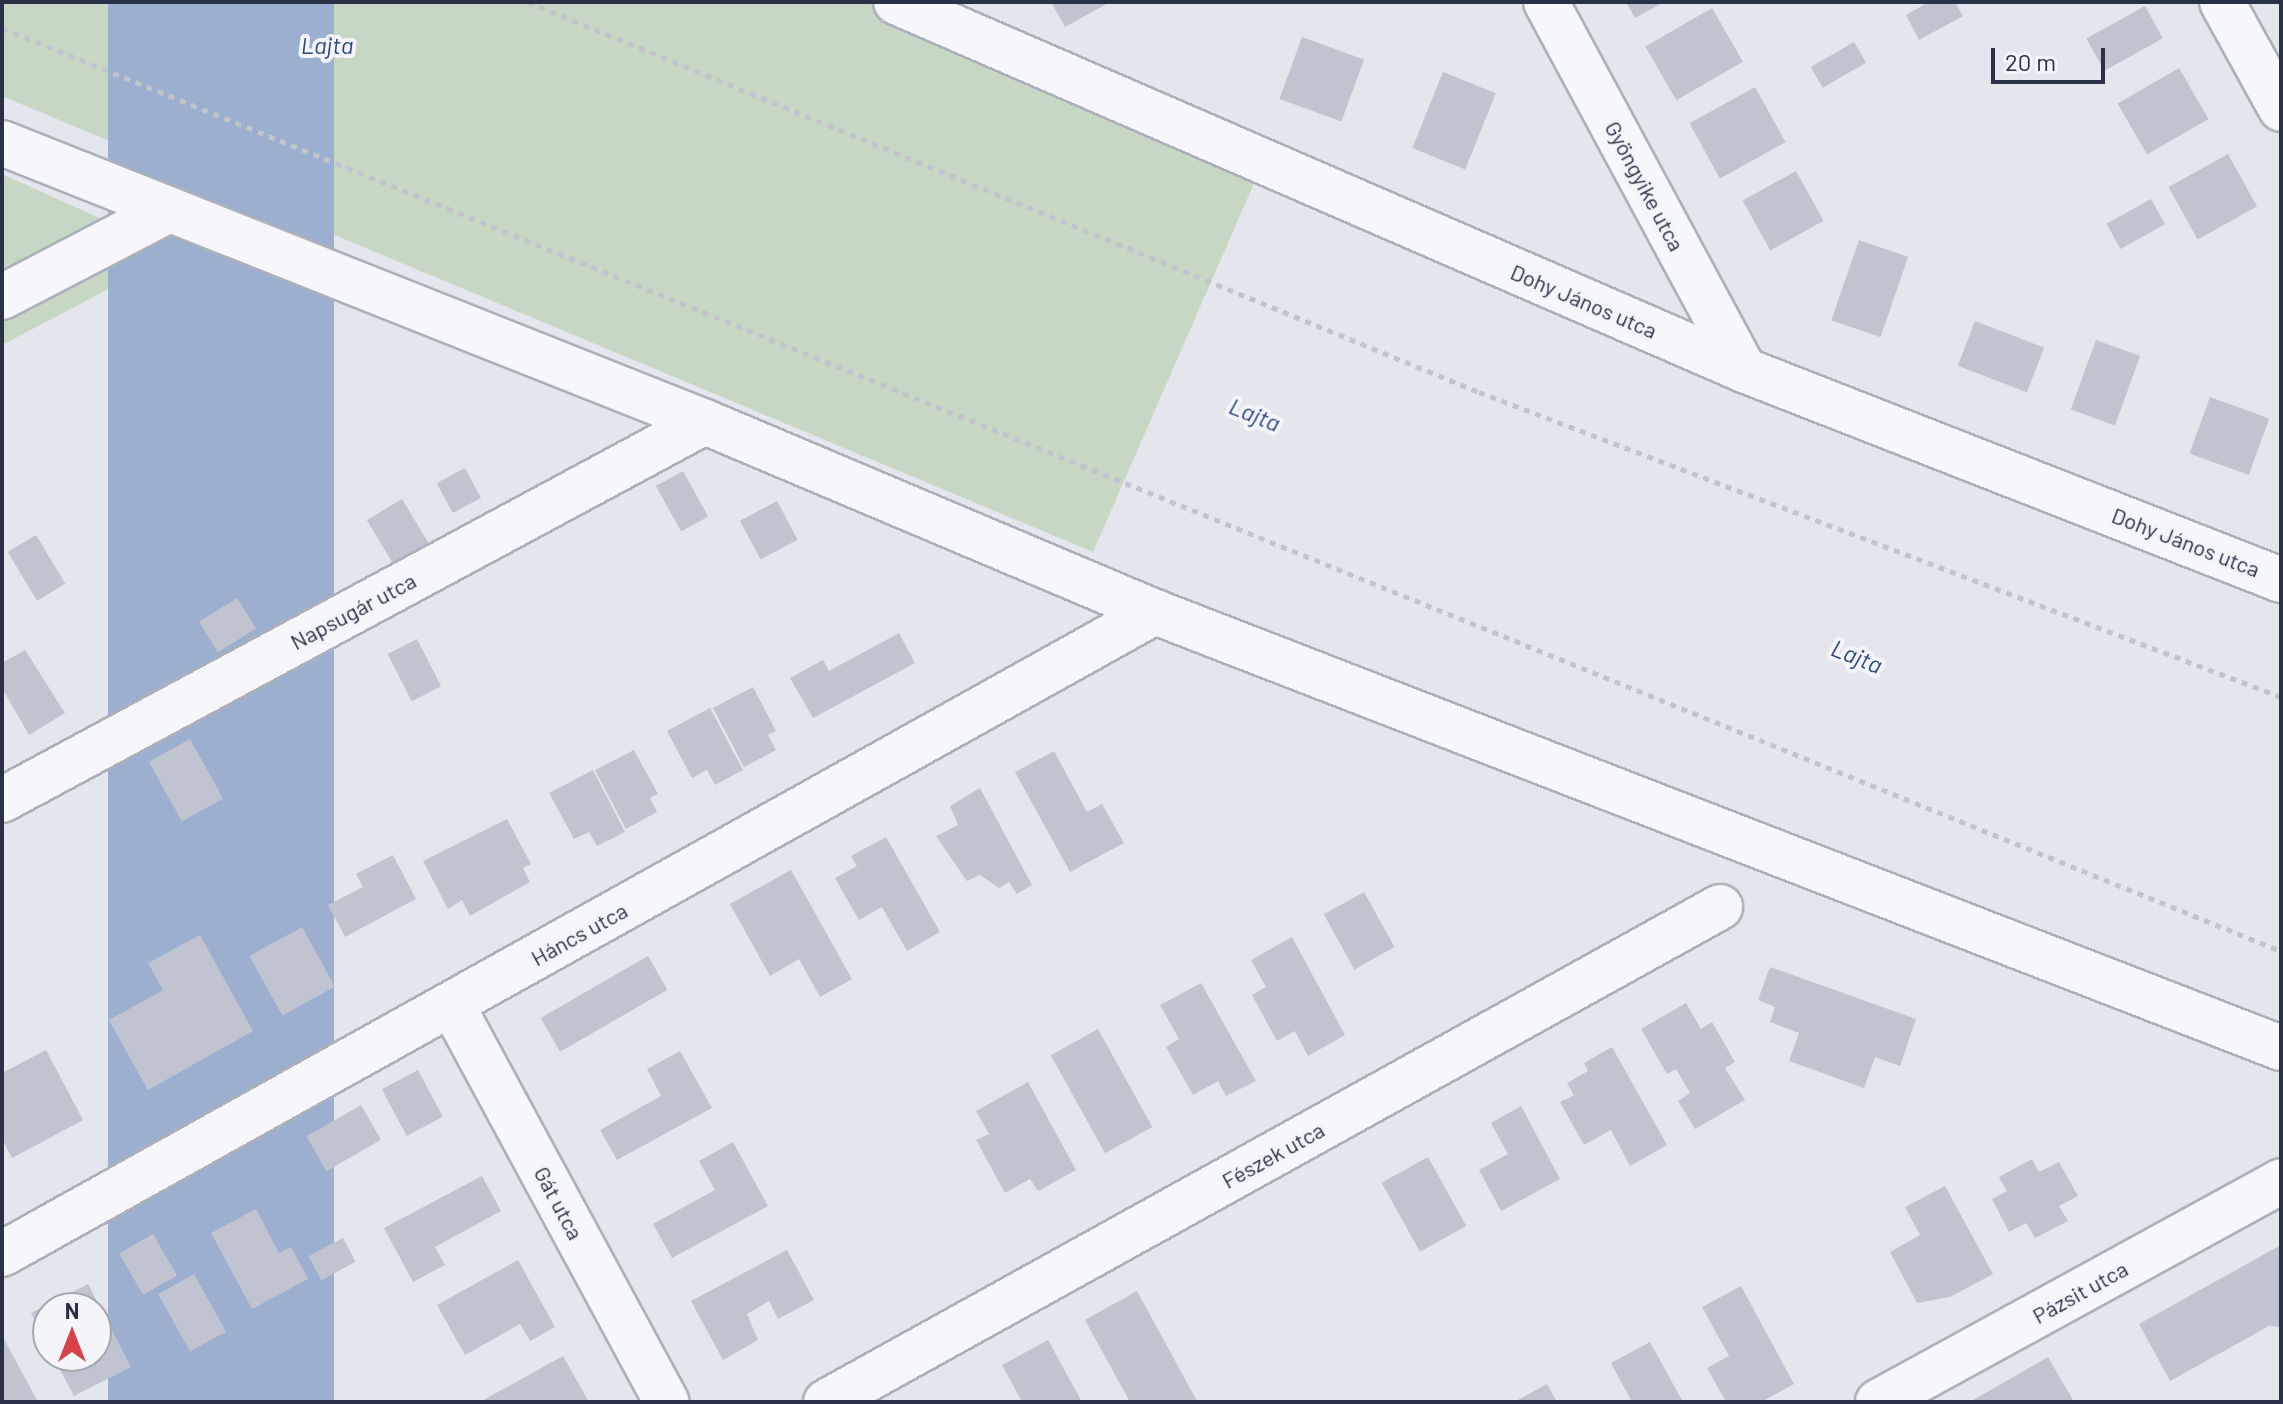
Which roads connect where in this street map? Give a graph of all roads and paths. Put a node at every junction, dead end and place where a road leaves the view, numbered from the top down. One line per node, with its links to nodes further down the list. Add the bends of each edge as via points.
1 (528, 2): 14 (path, via 1479,392)
2 (896, 2): 10 (street, Dohy János utca)
3 (1546, 2): 10 (street, Gyöngyike utca)
4 (2222, 2): 6 (street)
5 (2, 28): 17 (path)
6 (2281, 109)
7 (2, 143): 8 (street)
8 (167, 211): 9 (street); 11 (street)
9 (2, 297)
10 (1744, 370): 12 (street, Dohy János utca)
11 (705, 422): 13 (street); 15 (street, Napsugár utca)
12 (2281, 580)
13 (1155, 612): 18 (street, Háncs utca); 19 (street)
14 (2281, 697)
15 (2, 800)
16 (1720, 907): 23 (street, Fészek utca)
17 (2281, 951)
18 (452, 1005): 21 (street, Háncs utca); 22 (street, Gát utca)
19 (2281, 1048)
20 (2281, 1181): 24 (street, Pázsit utca)
21 (2, 1254)
22 (667, 1402)
23 (826, 1402)
24 (1878, 1402)

